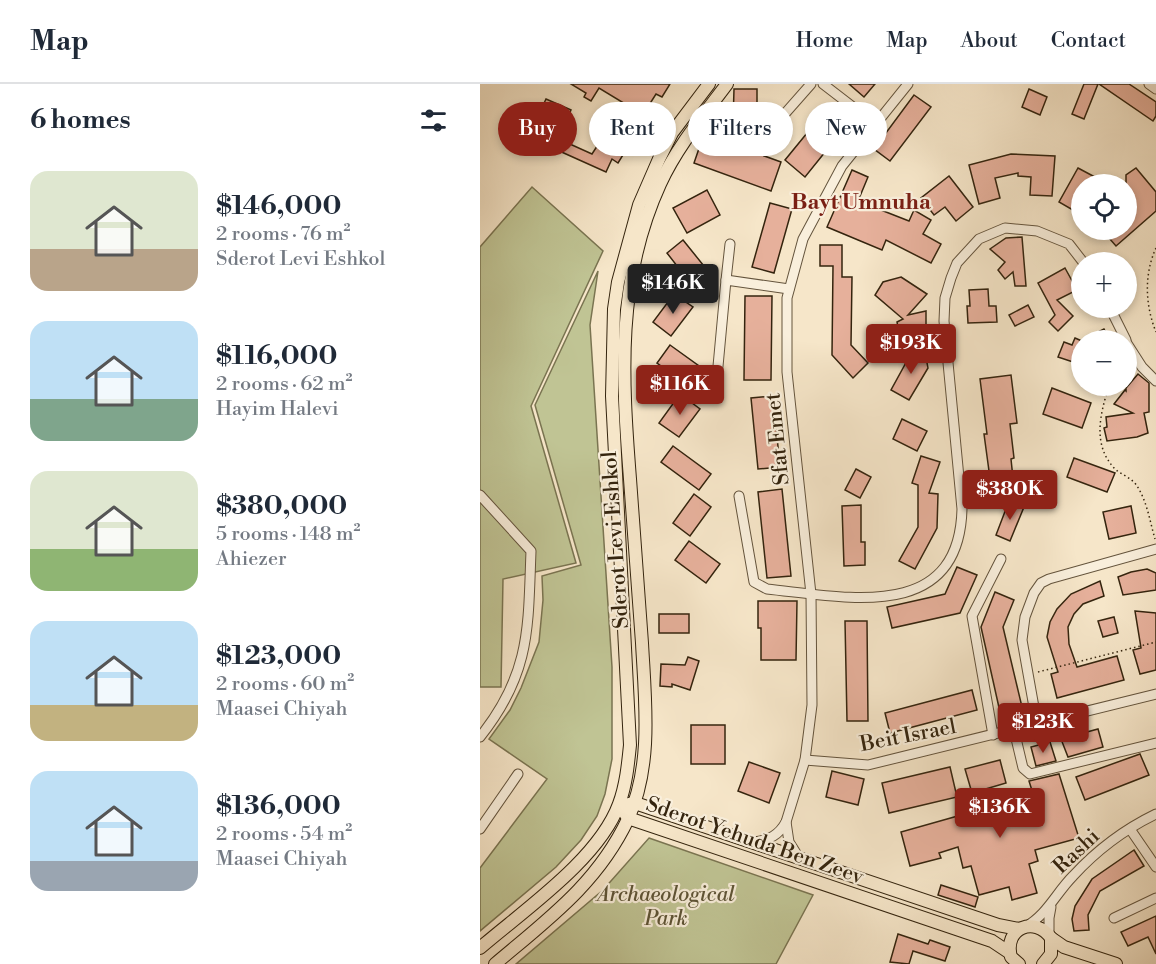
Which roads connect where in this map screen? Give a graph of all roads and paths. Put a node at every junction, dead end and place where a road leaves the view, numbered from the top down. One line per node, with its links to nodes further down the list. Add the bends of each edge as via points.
1 (709, 84): 39 (main road, Sderot Levi Eshkol, via 672,134 651,177 632,229 614,309 612,396 630,745)
2 (727, 84): 38 (main road, Sderot Levi Eshkol, via 683,142 659,185 642,233 626,308 624,397 645,714 643,768)
3 (811, 84): 9 (street)
4 (823, 84): 8 (street)
5 (908, 84): 10 (street, Sfat Emet)
6 (1149, 84): 7 (street)
7 (1156, 89)
8 (846, 102)
9 (793, 104)
10 (887, 109)
11 (850, 156): 16 (street, Sfat Emet, via 803,239)
12 (730, 244): 15 (street)
13 (1156, 248): 17 (path, via 1146,289)
14 (1075, 252): 27 (street, via 1069,244 1037,231 1005,228 979,239 957,263 945,298 944,321 962,529 943,572 917,589 877,598)
15 (726, 280): 16 (street); 19 (street)
16 (789, 289): 27 (street, Sfat Emet, via 788,372)
17 (1156, 332)
18 (1137, 359): 20 (street)
19 (717, 377)
20 (1156, 381)
21 (1107, 396): 24 (path, via 1101,416 1102,450 1116,469 1136,484)
22 (480, 495): 34 (street, via 531,551 528,631 519,668 499,713)
23 (739, 496): 27 (street, via 754,582 767,589)
24 (1156, 544)
25 (1156, 549): 29 (street, via 1041,584 1034,593 1022,640)
26 (1001, 559): 33 (street, via 972,616)
27 (811, 594): 36 (street, Sfat Emet, via 812,705)
28 (1156, 642): 29 (path)
29 (1029, 674): 31 (street)
30 (1156, 694): 31 (street, Beit Israel)
31 (1037, 724): 32 (street, Beit Israel)
32 (1014, 730): 33 (street, Beit Israel); 35 (street, via 1023,768 1030,774)
33 (993, 735): 36 (street, Beit Israel, via 868,765)
34 (480, 736)
35 (1156, 743)
36 (805, 760): 42 (street, Sfat Emet)
37 (518, 774): 43 (street)
38 (634, 803): 39 (main road, Sderot Yehuda Ben Zeev); 41 (main road, Sderot Levi Eshkol); 45 (main road, Sderot Yehuda Ben Zeev)
39 (618, 805): 41 (main road, Sderot Yehuda Ben Zeev); 53 (main road, Sderot Levi Eshkol, via 601,836 575,867)
40 (1156, 814): 44 (street, Rashi)
41 (628, 818): 54 (main road, Sderot Yehuda Ben Zeev, via 982,937 999,944); 55 (main road, Sderot Levi Eshkol, via 609,854 586,884)
42 (786, 822): 45 (street, via 771,838); 46 (street, via 789,842)
43 (480, 829)
44 (1130, 829): 47 (street); 49 (street, Rashi, via 1085,864)
45 (752, 843): 46 (main road, Sderot Yehuda Ben Zeev)
46 (799, 858): 51 (main road, Sderot Yehuda Ben Zeev, via 998,926)
47 (1156, 867)
48 (1156, 898): 50 (street)
49 (1055, 900): 51 (street, Rashi, via 1040,918); 52 (street, Rashi, via 1050,909)
50 (1114, 918)
51 (1022, 928): 52 (main road, Sderot Yehuda Ben Zeev, via 1036,927); 54 (main road, via 1011,939)
52 (1050, 937): 56 (main road, via 1051,954); 57 (main road, via 1064,947)
53 (480, 948)
54 (1012, 959)
55 (495, 964)
56 (1043, 964)
57 (1116, 964)

